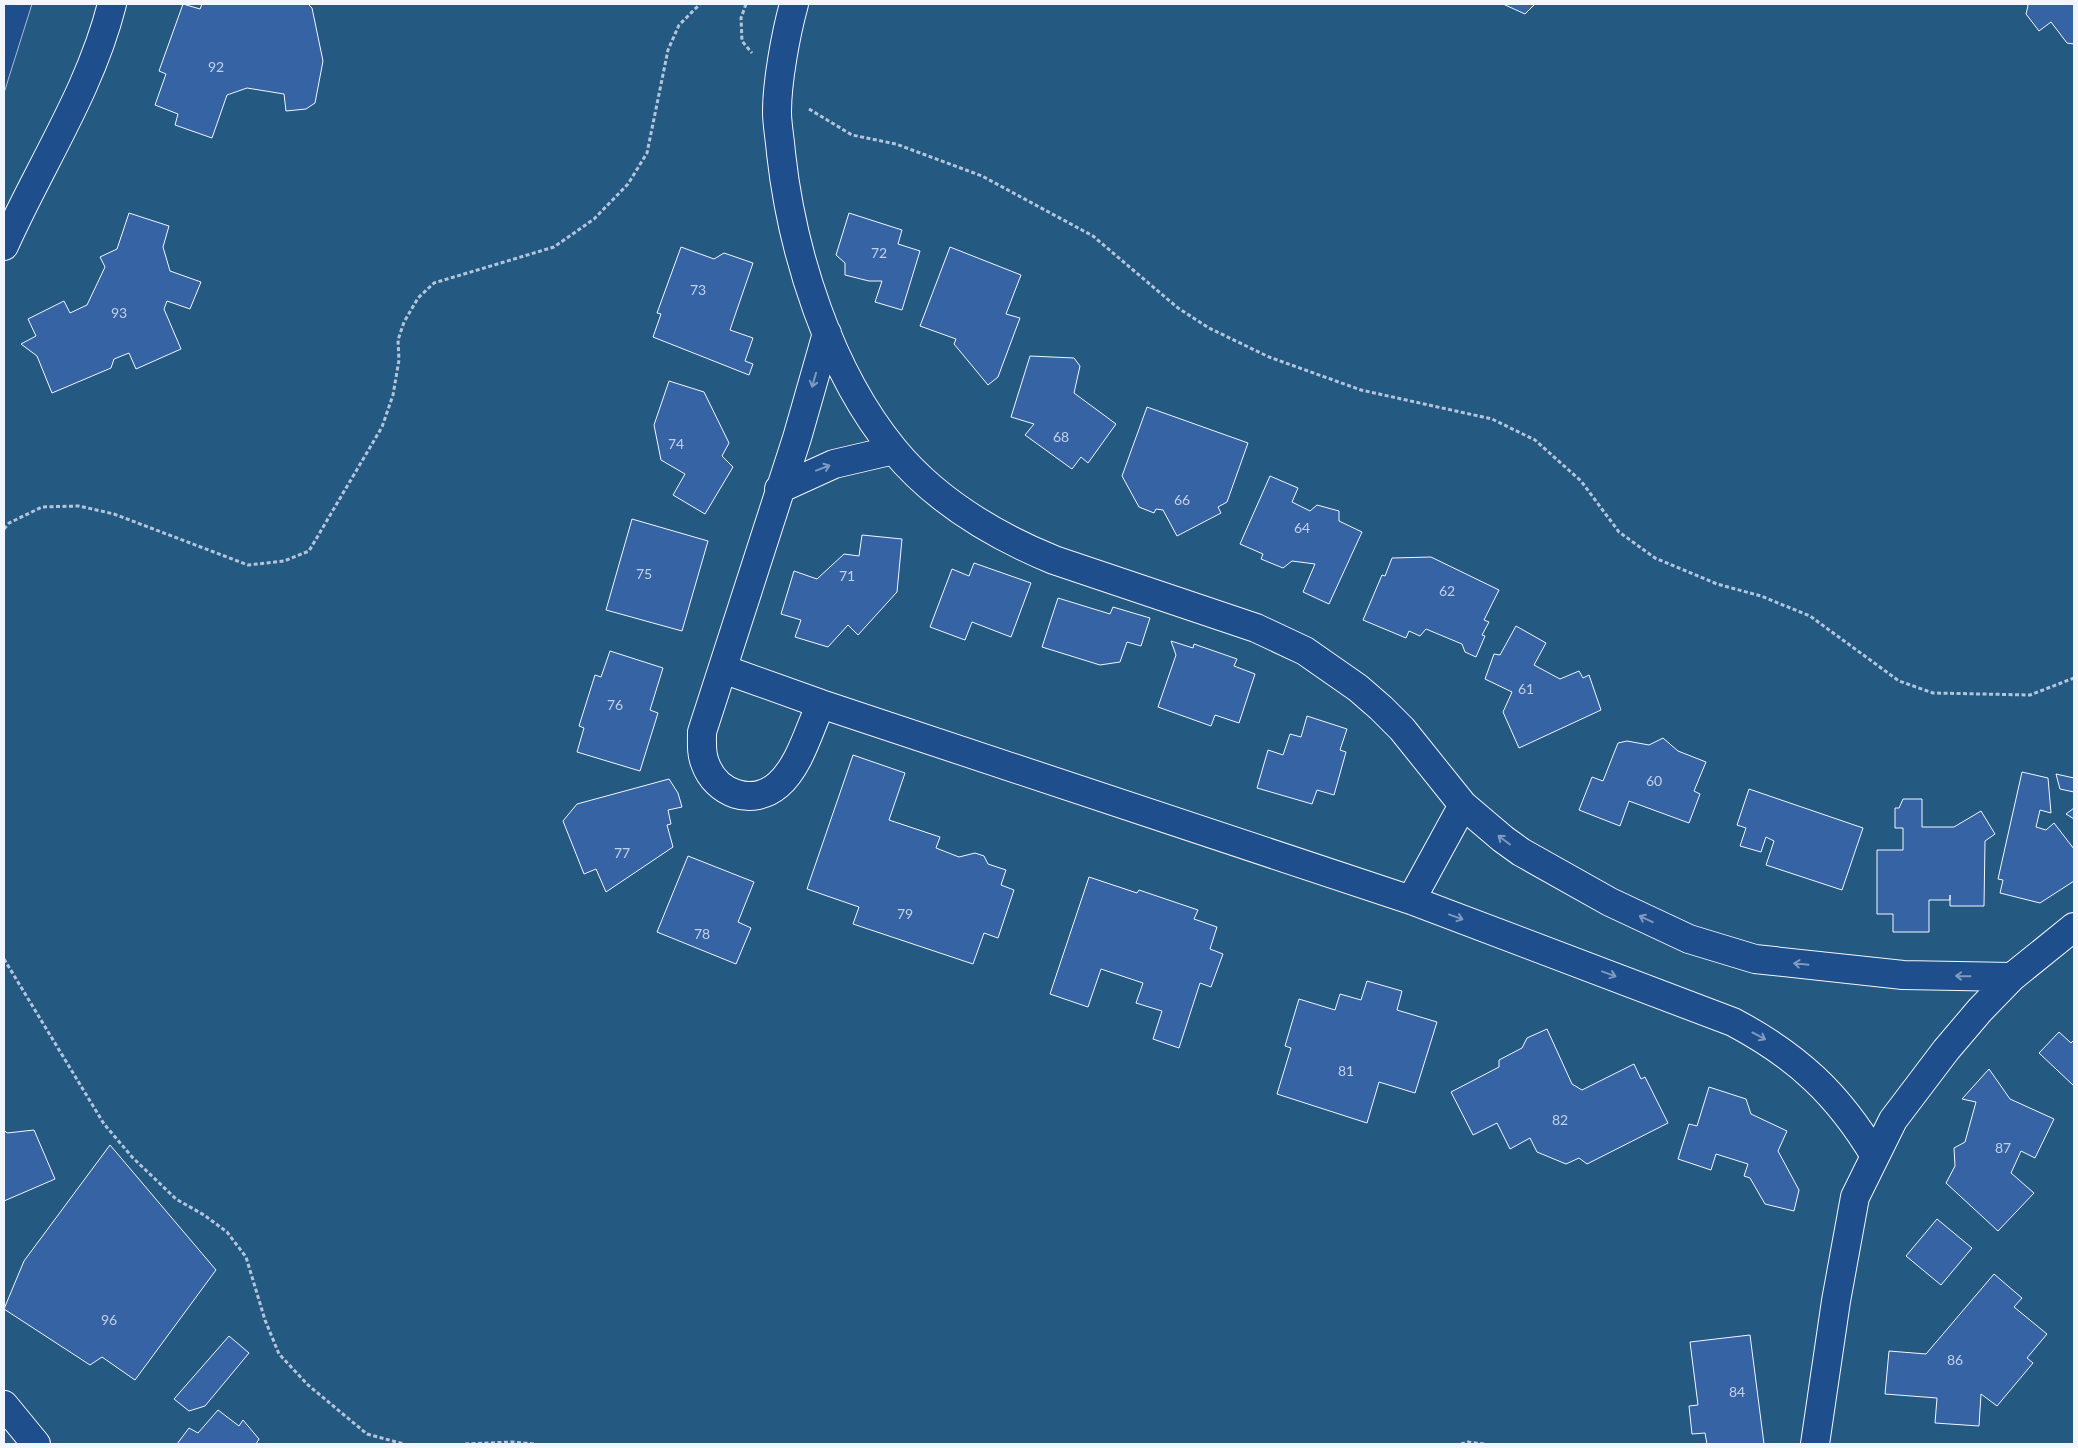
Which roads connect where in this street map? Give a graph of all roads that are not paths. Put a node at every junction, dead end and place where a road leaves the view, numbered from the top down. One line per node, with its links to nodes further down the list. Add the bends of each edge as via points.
1 (112, 4): 3 (street, via 81,94)
2 (794, 4): 4 (street, via 787,29 777,111 785,186 805,272)
3 (4, 246)
4 (827, 333): 5 (street, via 866,411); 6 (street, one-way to 6)
5 (894, 450): 6 (street, one-way to 5, via 834,464); 9 (street, via 941,496 995,533 1024,548 1256,628 1305,651 1381,708)
6 (779, 489): 7 (street)
7 (723, 669): 8 (street); 8 (street, via 702,732 701,747 711,776 721,787 735,794 749,797 764,794 778,785 789,773)
8 (821, 704): 10 (street)
9 (1463, 805): 10 (street); 12 (street, one-way to 9, via 1903,975 1755,959 1698,942 1610,902 1529,857)
10 (1411, 900): 13 (street, one-way to 13, via 1733,1022 1766,1039 1814,1076 1838,1100)
11 (2074, 926): 12 (street)
12 (2012, 977): 13 (street, via 1917,1086 1893,1120)
13 (1875, 1156): 16 (street, via 1855,1197 1844,1249)
14 (4, 1405): 15 (street)
15 (36, 1444)
16 (1815, 1444)

